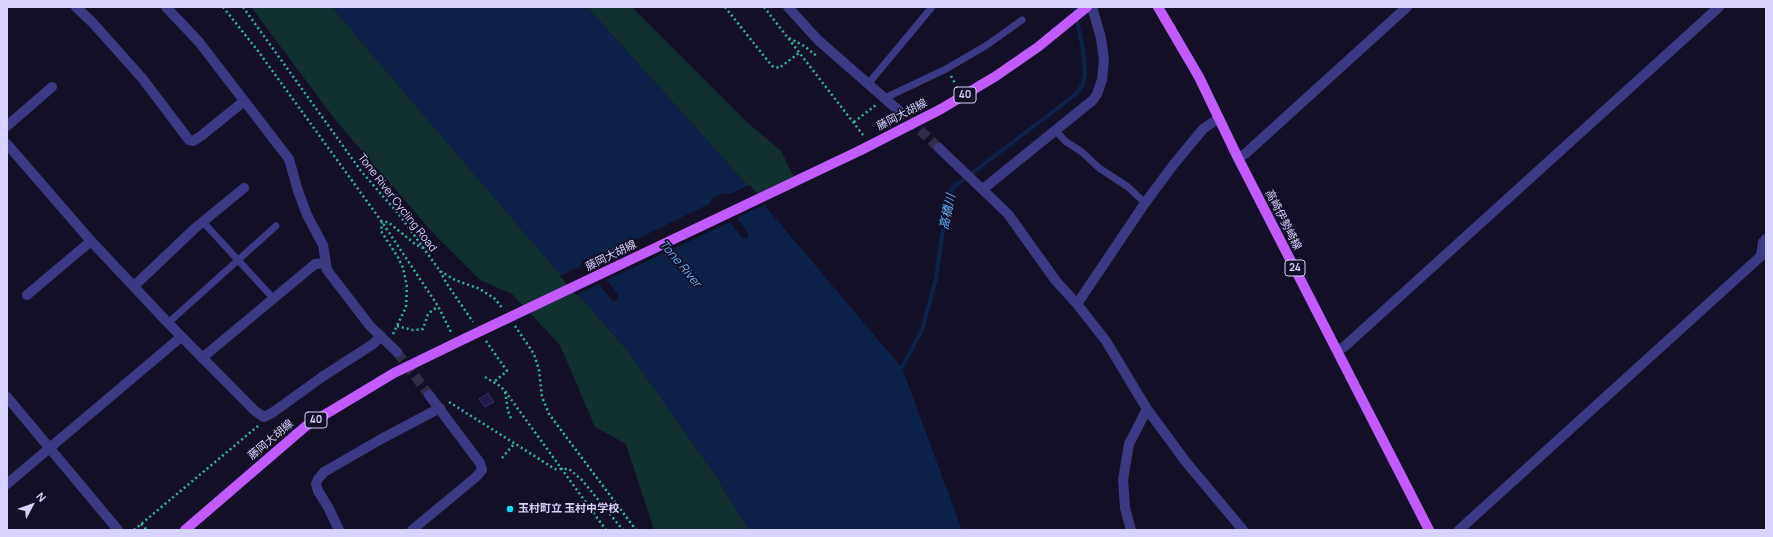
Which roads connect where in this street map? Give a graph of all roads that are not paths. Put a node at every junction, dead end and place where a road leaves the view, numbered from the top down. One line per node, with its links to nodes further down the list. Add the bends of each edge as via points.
1 (76, 7): 13 (street, via 142,78 189,140 193,141 201,136)
2 (166, 7): 13 (street, via 199,42)
3 (788, 7): 10 (street, via 818,40)
4 (932, 7): 10 (lane)
5 (1089, 7): 17 (street, via 1101,38 1104,60 1102,80 1093,100); 47 (main road, 藤岡大胡線 / 40, bridge, via 1032,51 973,90 860,150 394,373 306,426)
6 (1158, 7): 15 (main road, 高崎伊勢崎線 / 24, via 1196,71)
7 (1407, 7): 20 (street)
8 (1719, 7): 37 (street, via 1344,347)
9 (1022, 20): 12 (lane, via 987,46)
10 (868, 84): 12 (street)
11 (52, 88): 16 (street)
12 (882, 101): 14 (street)
13 (243, 102): 29 (street, via 289,159 307,215 323,245)
14 (898, 110)
15 (1218, 118): 20 (main road, 高崎伊勢崎線 / 24); 23 (street, via 1199,132)
16 (7, 126)
17 (1056, 131): 22 (street); 23 (lane, via 1065,141 1128,187)
18 (7, 144): 27 (street)
19 (939, 148): 22 (street)
20 (1238, 158): 37 (main road, 高崎伊勢崎線 / 24)
21 (244, 188): 24 (street)
22 (983, 189): 33 (street, via 1008,214 1056,281)
23 (1145, 203): 33 (street)
24 (203, 222): 28 (lane); 30 (street)
25 (276, 226): 28 (lane)
26 (1766, 239): 53 (street, via 1763,242 1761,256)
27 (91, 241): 30 (street); 31 (street)
28 (238, 259): 32 (lane); 34 (lane)
29 (326, 263): 32 (street, via 315,264); 35 (street, via 332,278)
30 (134, 286): 34 (street)
31 (27, 295)
32 (273, 298): 39 (street)
33 (1077, 304): 43 (street, via 1106,341)
34 (168, 323): 36 (street)
35 (381, 336): 38 (street); 39 (street, via 373,344 264,417)
36 (181, 337): 39 (street); 44 (street)
37 (1337, 350): 52 (main road, 高崎伊勢崎線 / 24)
38 (398, 352)
39 (202, 358)
40 (429, 395): 42 (street)
41 (7, 398): 44 (street)
42 (440, 408): 48 (street, via 324,472 318,479 318,491); 49 (street, via 480,463 482,470)
43 (1147, 409): 50 (street, via 1129,444 1123,480 1125,508); 51 (street, via 1186,462)
44 (50, 448): 45 (street); 46 (street)
45 (7, 484)
46 (118, 530)
47 (185, 530)
48 (339, 530)
49 (412, 530)
50 (1131, 530)
51 (1243, 530)
52 (1429, 530)
53 (1459, 530)

